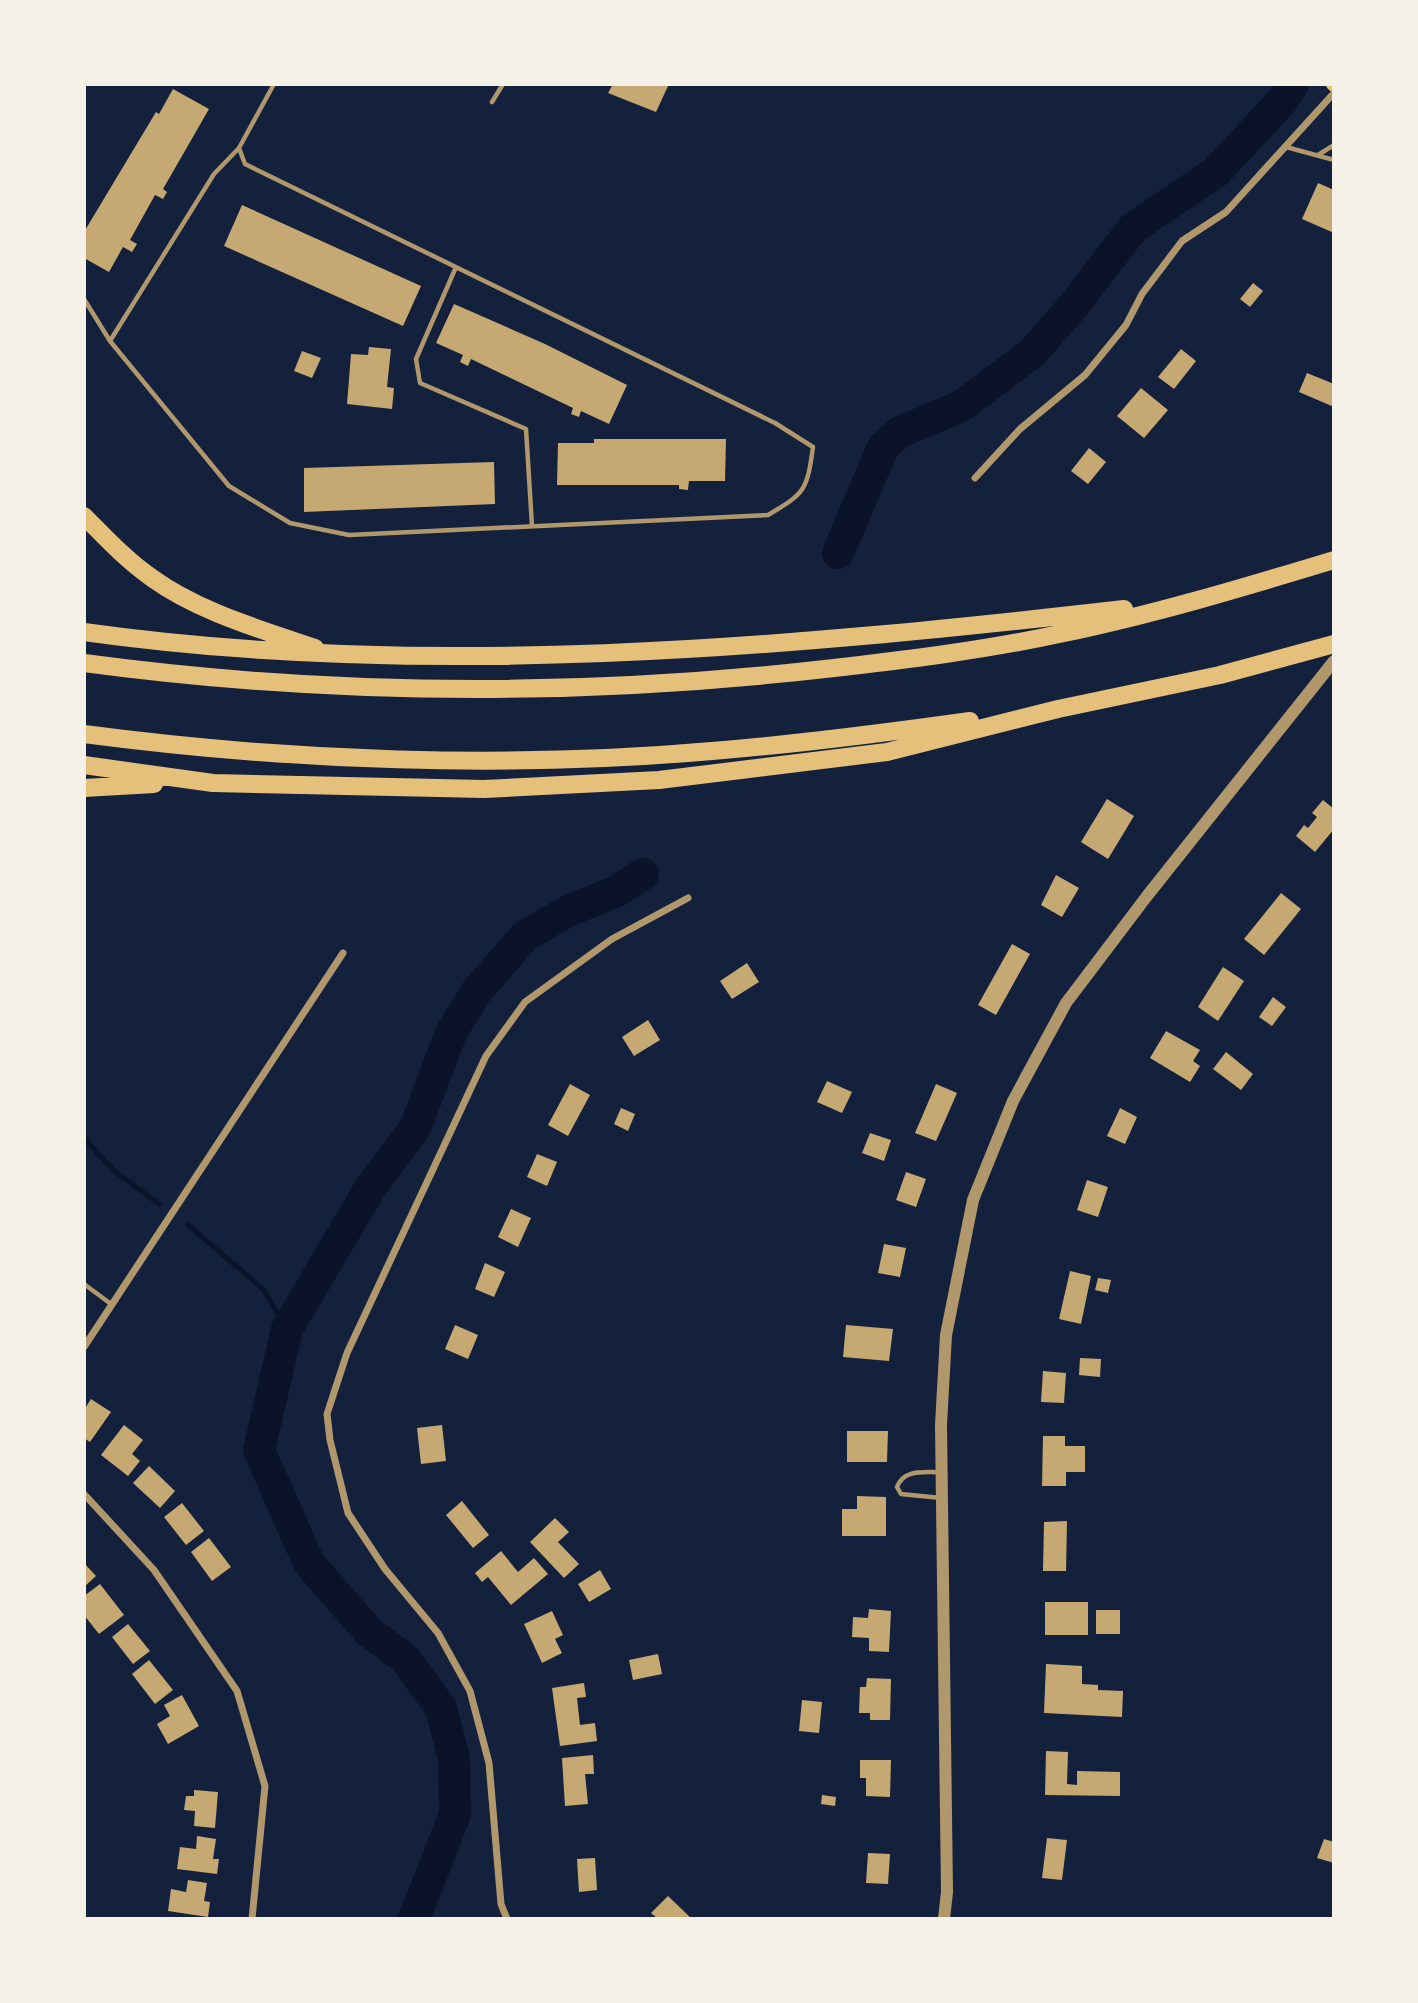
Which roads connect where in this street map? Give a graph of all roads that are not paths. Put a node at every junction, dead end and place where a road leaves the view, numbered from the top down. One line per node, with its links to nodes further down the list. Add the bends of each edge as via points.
1 (274, 84): 7 (lane)
2 (503, 84): 4 (lane)
3 (1334, 93): 6 (street)
4 (492, 102)
5 (1334, 145): 8 (lane)
6 (1285, 147): 8 (lane); 13 (street, via 1226,212 1182,241 1142,294 1126,325 1085,375 1020,429)
7 (239, 148): 10 (lane, via 245,164); 12 (lane, via 214,174)
8 (1317, 155): 9 (lane)
9 (1334, 160)
10 (456, 267): 15 (lane, via 416,359 420,383 527,429); 15 (lane, via 775,423 813,447 801,495 768,515)
11 (84, 299): 12 (lane)
12 (110, 341): 15 (lane, via 229,486 290,523 349,535)
13 (975, 478)
14 (84, 516): 20 (highway, via 154,580 232,619)
15 (532, 526)
16 (1329, 561): 17 (highway)
17 (1190, 601): 20 (highway, via 991,624 579,654); 22 (highway, via 1051,636 910,659 713,682 408,689 264,682)
18 (84, 632): 20 (highway)
19 (1334, 644): 23 (highway, via 1220,675)
20 (331, 654)
21 (1334, 661): 33 (street, via 1066,1003 1013,1101 973,1199 948,1322)
22 (84, 663)
23 (1058, 709): 24 (highway, via 710,752 512,760 251,750); 26 (highway, via 887,752 659,780 484,789)
24 (84, 734)
25 (84, 765): 26 (highway)
26 (213, 783): 27 (highway)
27 (84, 788)
28 (688, 898): 37 (street, via 612,939 525,1002 486,1056 347,1353 327,1415 348,1513 385,1569 438,1633 470,1690 489,1763 501,1904)
29 (343, 953): 31 (street)
30 (84, 1284): 31 (lane)
31 (111, 1304): 32 (street)
32 (84, 1348)
33 (941, 1472): 35 (street); 35 (lane, via 911,1473 903,1476 897,1487 909,1497)
34 (84, 1494): 36 (street, via 154,1570 237,1691 265,1786)
35 (942, 1498): 38 (street)
36 (252, 1919)
37 (507, 1919)
38 (944, 1919)

